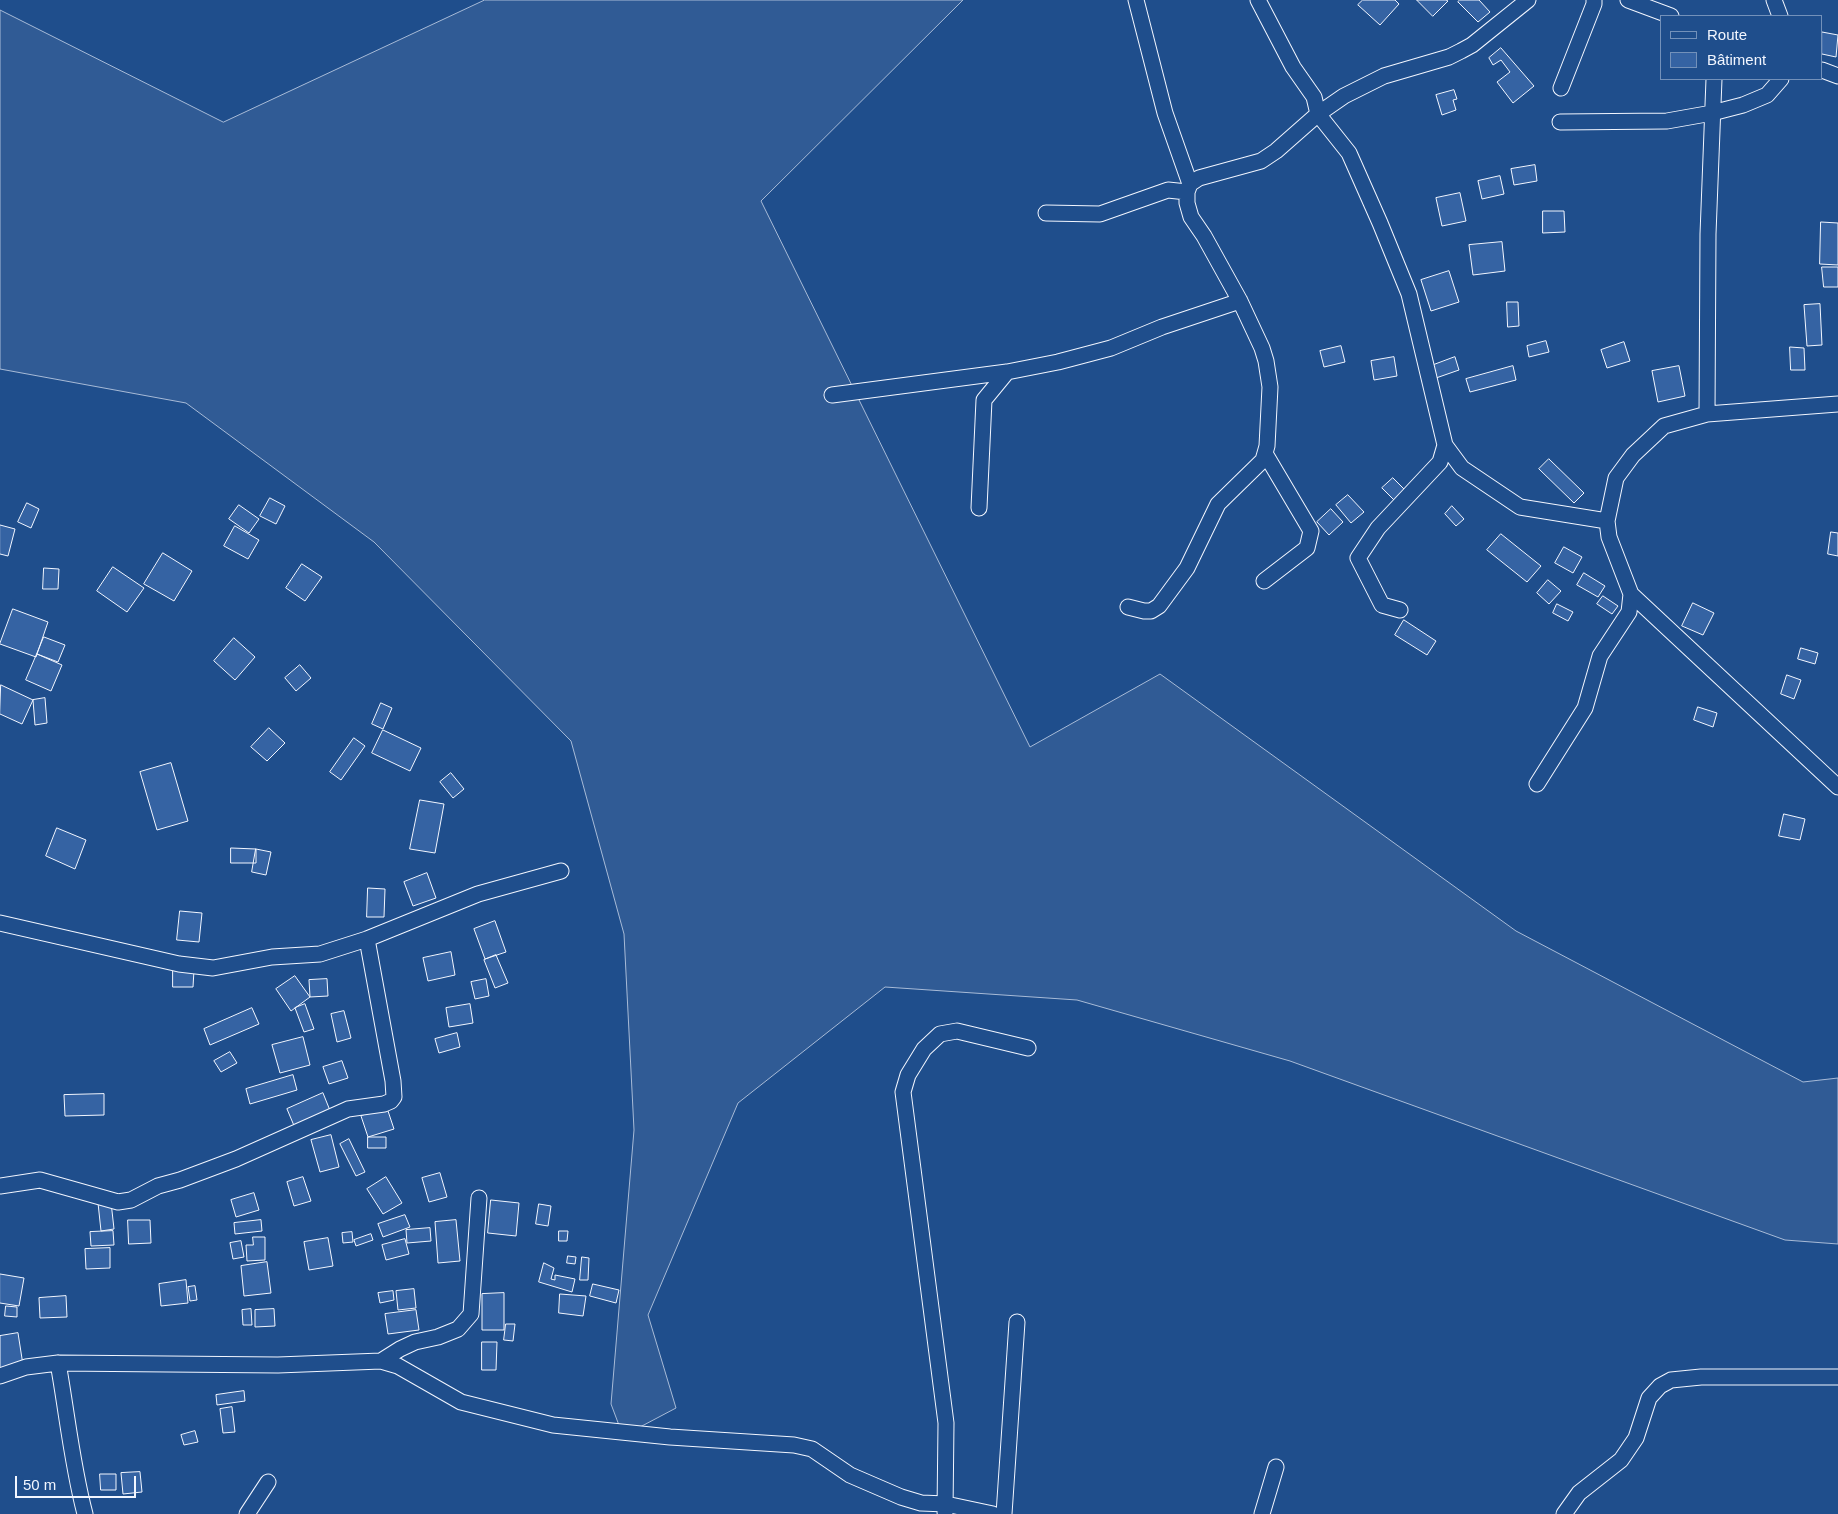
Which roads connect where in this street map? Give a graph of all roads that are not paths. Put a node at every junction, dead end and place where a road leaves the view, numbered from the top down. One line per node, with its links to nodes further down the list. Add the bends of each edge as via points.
1 (1136, 0): 17 (street, via 1165,113)
2 (1258, 0): 15 (street, via 1293,67 1314,97)
3 (1528, 0): 15 (street, via 1461,51 1384,76 1344,96)
4 (1594, 0): 13 (street)
5 (1628, 0): 7 (street)
6 (1774, 0): 8 (street)
7 (1668, 15)
8 (1780, 15)
9 (1823, 70): 10 (street)
10 (1838, 76)
11 (1714, 80): 14 (street)
12 (1780, 80): 14 (street, via 1767,95 1743,106)
13 (1561, 88)
14 (1712, 113): 16 (street, via 1667,120); 23 (street)
15 (1318, 114): 17 (street, via 1261,161 1200,178); 24 (street, via 1349,153 1409,294)
16 (1560, 122)
17 (1189, 188): 18 (street, via 1168,190 1100,214); 19 (street, via 1187,203 1191,217)
18 (1046, 213)
19 (1240, 300): 20 (street, via 1111,348); 25 (street, via 1266,361 1270,386)
20 (1007, 372): 21 (street); 26 (street, via 984,400)
21 (832, 395)
22 (1838, 404): 23 (street)
23 (1707, 414): 27 (street, via 1664,426 1633,455 1616,478)
24 (1446, 445): 27 (street, via 1462,468 1520,507); 31 (street, via 1440,462 1378,528 1358,558 1382,606)
25 (1266, 455): 28 (street, via 1311,531 1307,548); 30 (street, via 1221,499 1187,568 1160,606 1151,611)
26 (979, 508)
27 (1607, 521): 29 (street, via 1609,537)
28 (1264, 581)
29 (1632, 594): 32 (street, via 1628,612 1600,656 1585,708); 33 (street)
30 (1128, 607)
31 (1400, 610)
32 (1537, 784)
33 (1838, 787)
34 (560, 871): 36 (street, via 478,894)
35 (0, 923): 36 (street, via 180,964 213,968 272,957 320,954)
36 (367, 939): 38 (street, via 393,1081 391,1101 348,1109 236,1159 158,1186 131,1200 118,1202 40,1180)
37 (1028, 1048): 47 (street, via 957,1031 940,1034 924,1049 908,1075 903,1092 946,1423)
38 (0, 1186)
39 (479, 1198): 41 (street, via 472,1314 458,1330 414,1342)
40 (1017, 1322): 51 (street)
41 (381, 1361): 42 (street, via 278,1365); 47 (street, via 398,1366 461,1402 553,1425 812,1449 850,1475 901,1497)
42 (58, 1363): 43 (street, via 26,1367); 48 (street, via 75,1476)
43 (0, 1376)
44 (1838, 1377): 53 (street, via 1701,1376 1671,1380 1649,1398 1636,1438 1622,1460 1579,1493)
45 (1276, 1467): 52 (street)
46 (268, 1482): 49 (street)
47 (945, 1509): 50 (street)
48 (85, 1514)
49 (247, 1514)
50 (993, 1514)
51 (1004, 1514)
52 (1262, 1514)
53 (1564, 1514)

